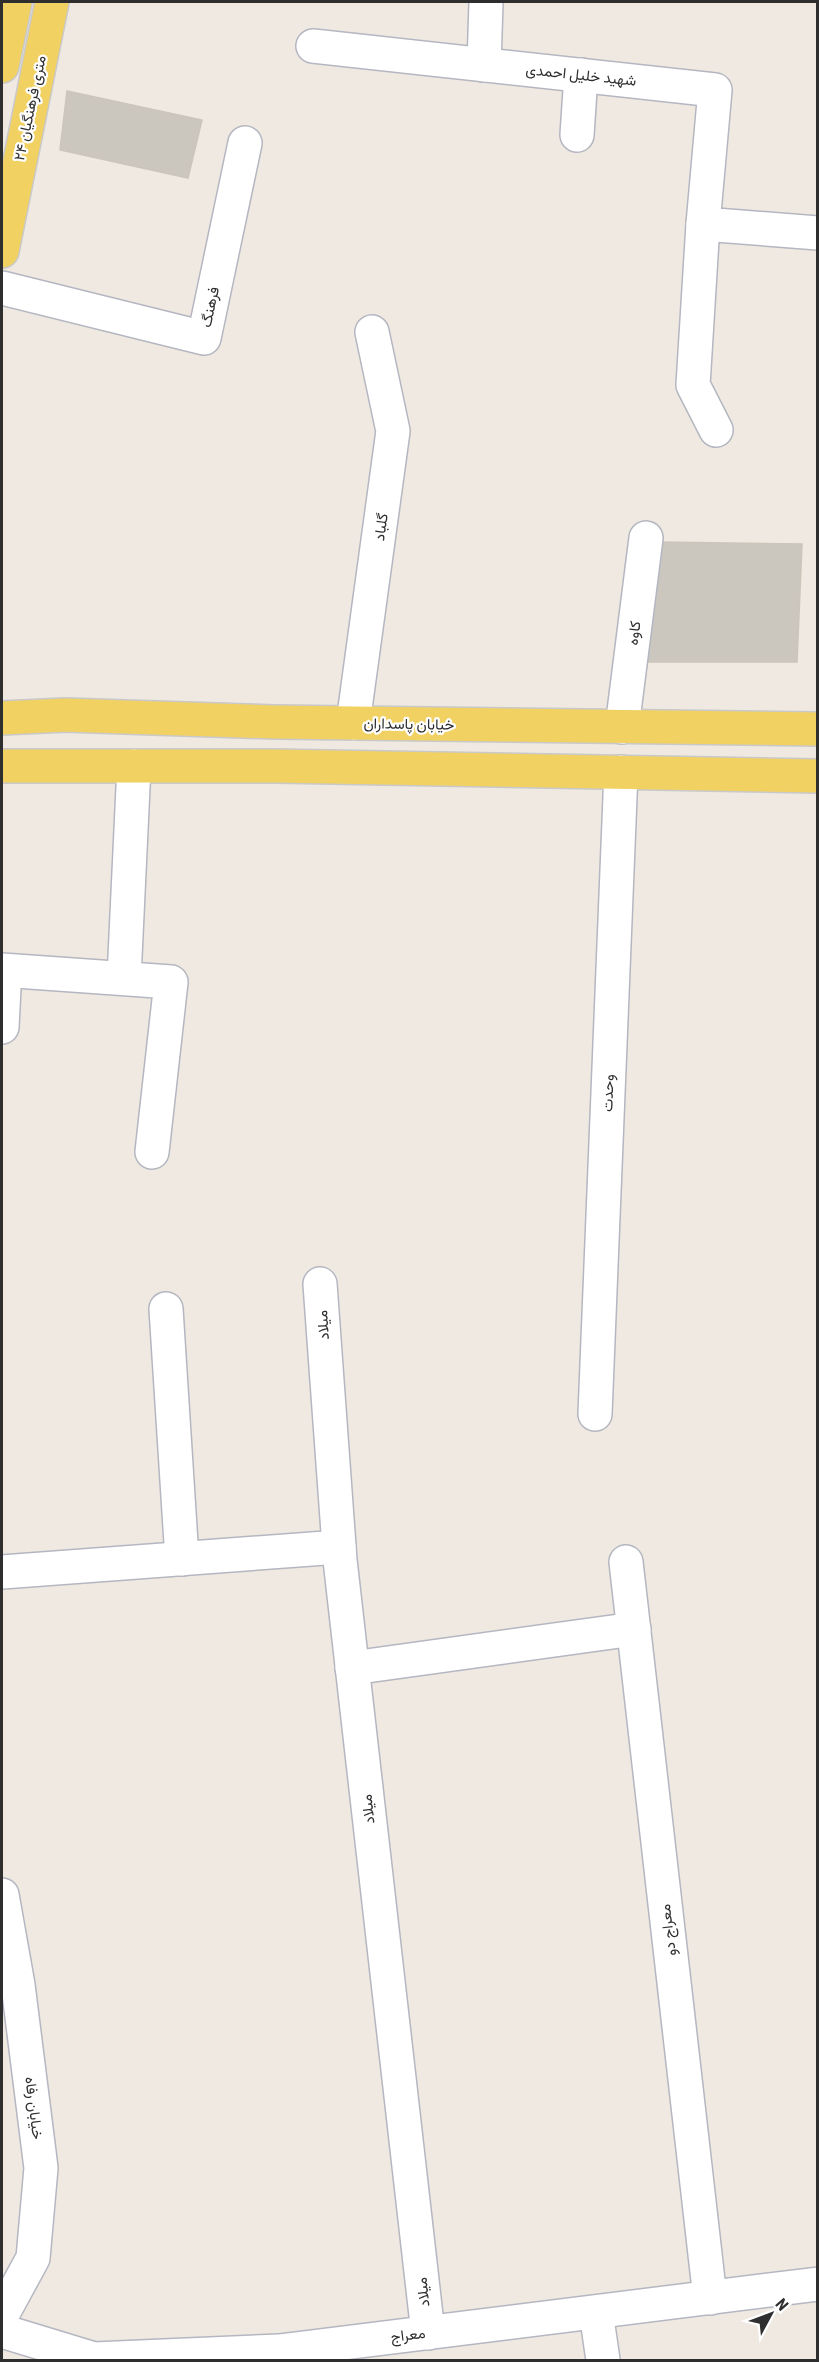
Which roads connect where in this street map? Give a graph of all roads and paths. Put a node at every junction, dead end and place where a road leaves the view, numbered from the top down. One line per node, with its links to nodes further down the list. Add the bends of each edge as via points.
1 (15, 2): 6 (main road)
2 (52, 2): 12 (main road, ۲۴ متری فرهنگیان)
3 (486, 2): 5 (street)
4 (313, 46): 5 (street, شهید خلیل احمدی)
5 (484, 65): 7 (street, شهید خلیل احمدی)
6 (2, 66)
7 (581, 75): 8 (street); 10 (street, شهید خلیل احمدی, via 715,90)
8 (576, 135)
9 (245, 143): 13 (street, فرهنگ, via 204,338)
10 (703, 224): 11 (street); 15 (street, شهید خلیل احمدی, via 693,385)
11 (818, 233)
12 (2, 250)
13 (2, 288)
14 (372, 332): 18 (street, گلباد, via 393,431)
15 (716, 430)
16 (646, 538): 19 (street, کاوه)
17 (2, 718): 18 (main road, خیابان پاسداران, via 65,715)
18 (353, 723): 19 (main road, خیابان پاسداران)
19 (622, 727): 20 (main road, خیابان پاسداران)
20 (818, 729)
21 (2, 766): 22 (main road)
22 (134, 766): 23 (main road); 27 (street)
23 (621, 772): 24 (main road); 32 (street, وحدت)
24 (818, 776)
25 (2, 969): 27 (street)
26 (2, 978): 28 (street)
27 (124, 978): 29 (street, via 171,982)
28 (2, 1027)
29 (152, 1152)
30 (320, 1284): 33 (street, میلاد)
31 (166, 1309): 34 (street)
32 (595, 1414)
33 (339, 1547): 34 (street); 38 (street, میلاد)
34 (182, 1558): 36 (street)
35 (626, 1562): 37 (street, معراج دو)
36 (2, 1572)
37 (633, 1629): 38 (street); 41 (street, معراج دو)
38 (352, 1668): 45 (street, میلاد)
39 (2, 1895): 43 (street, خیابان رفاه, via 42,2168 33,2258)
40 (818, 2284): 41 (street, معراج)
41 (710, 2298): 42 (street, معراج)
42 (596, 2312): 45 (street, معراج); 46 (street)
43 (2, 2315)
44 (2, 2331): 45 (street, معراج, via 94,2359 279,2351)
45 (428, 2333)
46 (603, 2361)

